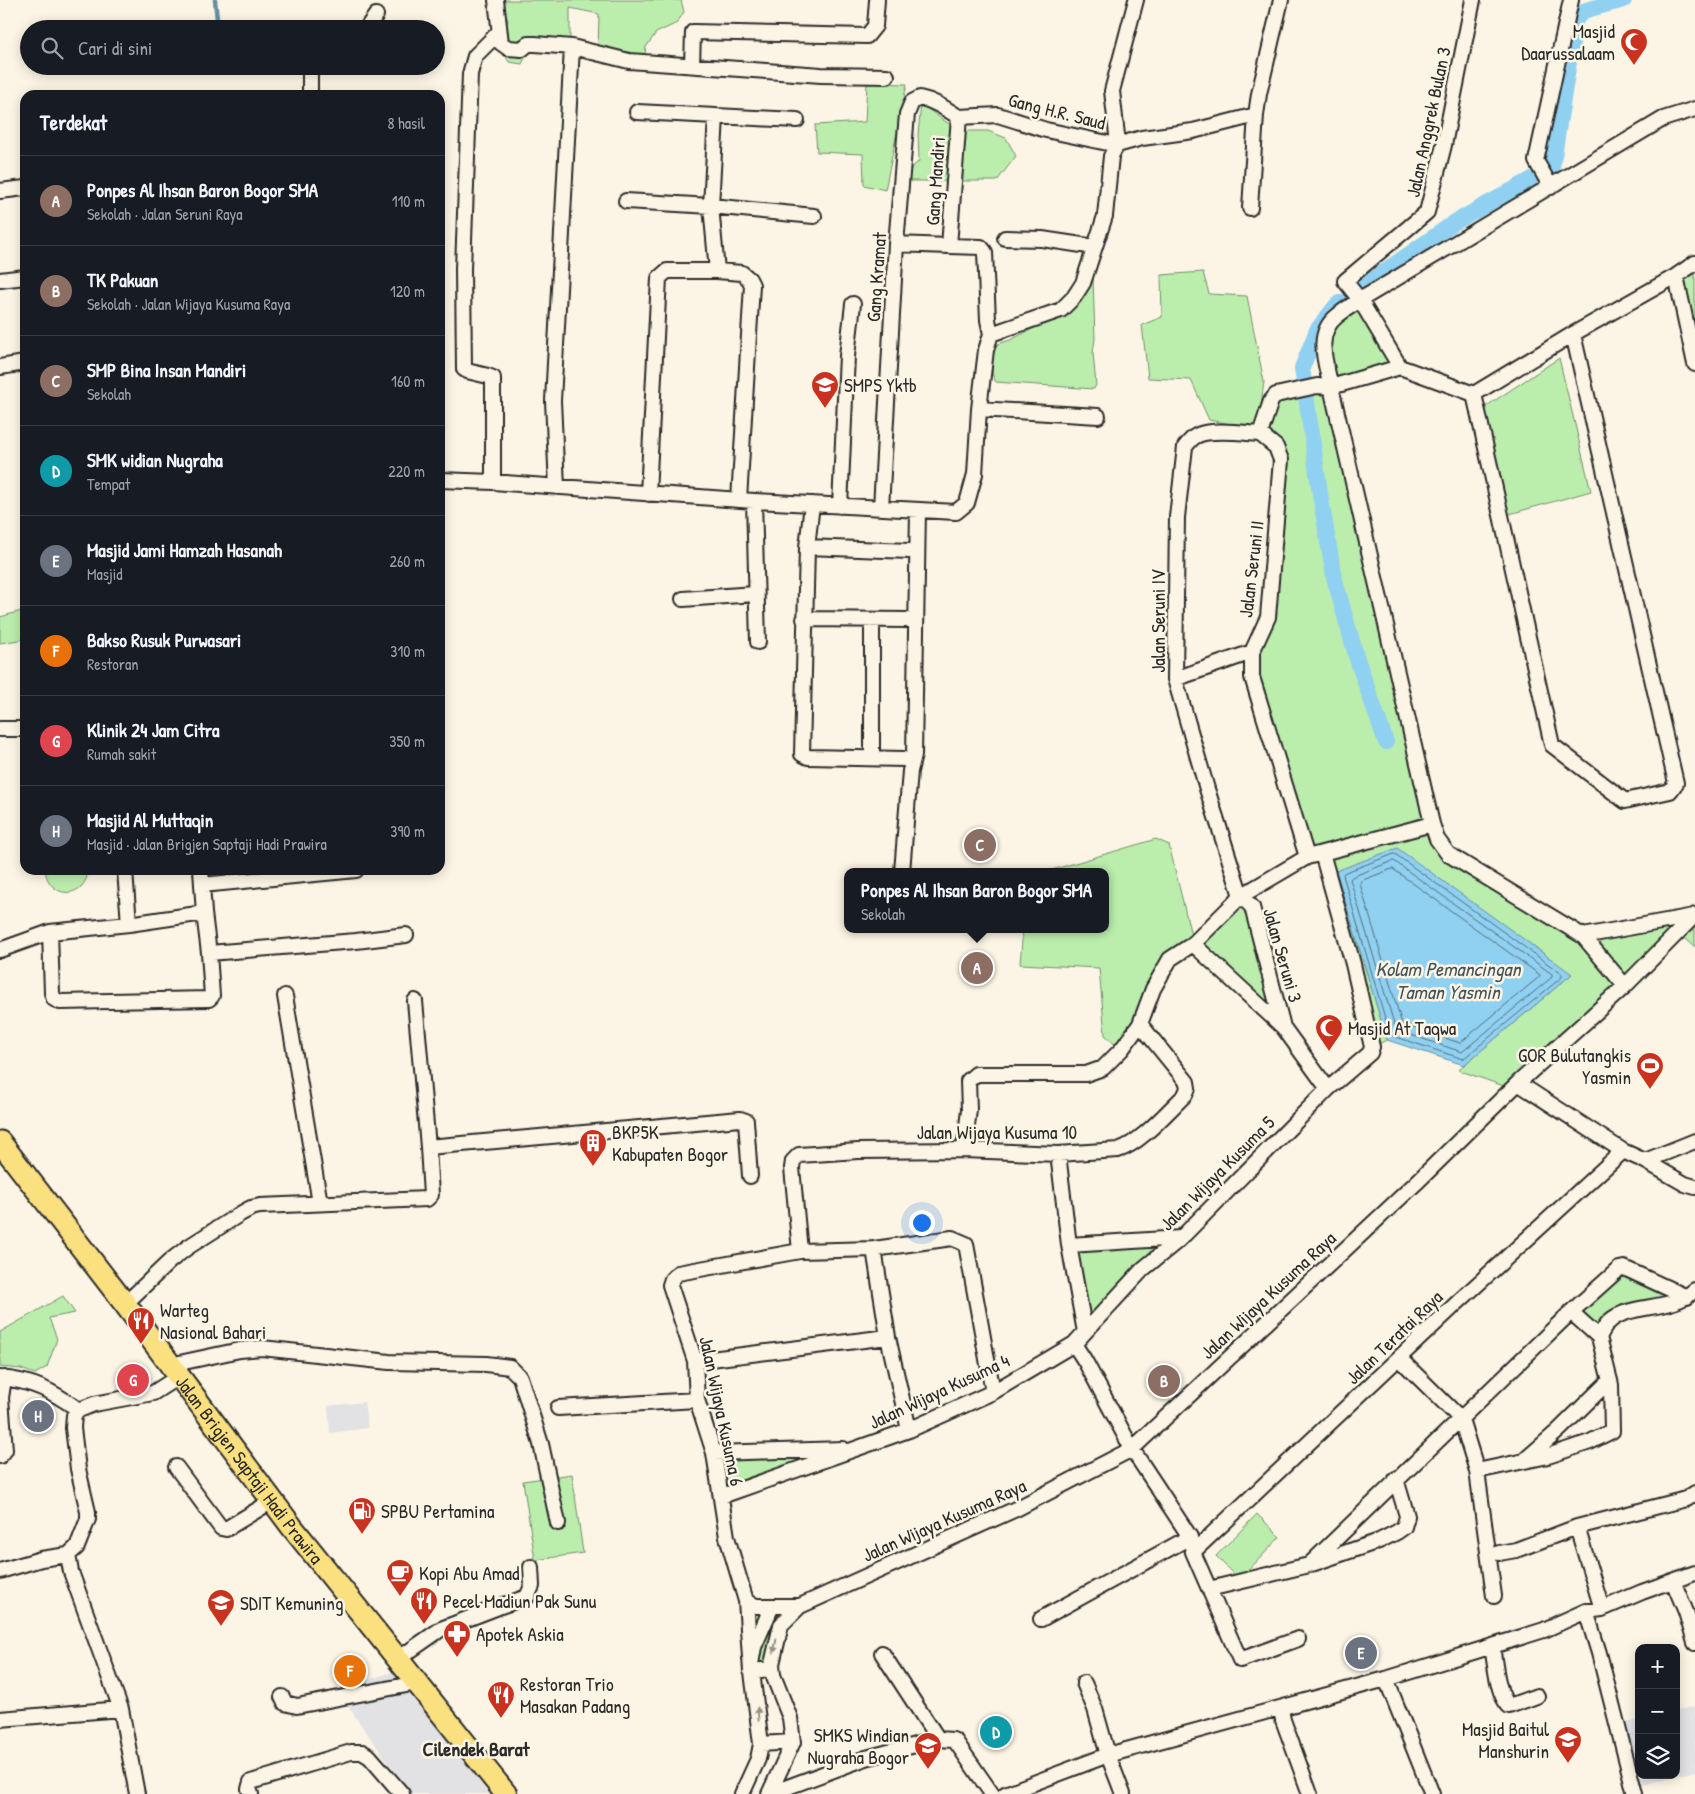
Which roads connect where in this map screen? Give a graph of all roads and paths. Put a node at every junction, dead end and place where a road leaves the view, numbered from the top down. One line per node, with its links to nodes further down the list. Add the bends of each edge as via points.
1 (496, 0): 9 (street)
2 (876, 0): 11 (street, via 875,26 867,36 693,32)
3 (1281, 0): 17 (street)
4 (1473, 0): 38 (street, Jalan Anggrek Bulan 3, via 1427,212 1348,277 1346,284)
5 (1574, 1): 22 (street, via 1536,161)
6 (1136, 2): 21 (street, via 1112,91)
7 (376, 15): 8 (street)
8 (372, 20)
9 (499, 32): 10 (street, via 501,43 508,48 522,49 528,44); 52 (street, via 475,56 470,74 463,269 464,369 492,378)
10 (572, 47): 11 (street, via 629,61); 53 (street, via 553,401)
11 (692, 65): 13 (street, via 821,75)
12 (310, 75): 14 (street)
13 (887, 76)
14 (310, 90)
15 (1695, 109): 22 (street, via 1663,119)
16 (637, 112): 18 (street)
17 (1256, 114): 21 (street, via 1193,131); 27 (street)
18 (716, 116): 20 (street); 26 (street)
19 (958, 117): 21 (street, Gang H.R. Saud, via 998,114 1046,130); 30 (street, Gang Kramat, via 929,100 920,98 912,102 907,114); 31 (street, Gang Mandiri)
20 (797, 120)
21 (1117, 144): 32 (street, via 1111,156 1105,216)
22 (1546, 180): 38 (street)
23 (20, 189): 24 (street)
24 (0, 191)
25 (626, 201): 26 (street)
26 (711, 206): 28 (street); 34 (street)
27 (1250, 208)
28 (814, 216)
29 (1005, 238): 32 (street, via 1042,239)
30 (896, 244): 31 (street); 59 (street, Gang Kramat)
31 (949, 246): 40 (street, Gang Mandiri, via 981,247 985,252)
32 (1095, 247): 40 (street, via 1083,282 1061,310)
33 (1695, 263): 35 (street)
34 (717, 271): 54 (street, via 667,271 659,278); 55 (street, via 742,273 752,285)
35 (1676, 276): 41 (street); 43 (street)
36 (20, 278): 37 (street)
37 (0, 280)
38 (1360, 300): 45 (street, Jalan Anggrek Bulan 3); 46 (street, via 1335,317 1325,330 1324,354)
39 (853, 304): 58 (street, via 847,356)
40 (991, 334): 48 (street)
41 (1573, 334): 47 (street); 47 (street, via 1676,784 1670,792 1626,802 1552,746)
42 (20, 364): 44 (street)
43 (1695, 364)
44 (0, 367)
45 (1400, 367): 46 (street); 47 (street)
46 (1331, 387): 50 (street, via 1313,386 1276,395); 75 (street)
47 (1474, 394)
48 (979, 409): 49 (street); 60 (street, via 975,474 967,503 956,512)
49 (1098, 416)
50 (1260, 434): 69 (street, Jalan Seruni II, via 1276,447 1281,460 1268,617); 70 (street, Jalan Seruni IV, via 1210,432 1198,435 1185,447 1177,517)
51 (445, 480): 52 (street)
52 (493, 482): 53 (street)
53 (557, 487): 54 (street)
54 (648, 494): 55 (street)
55 (739, 500): 56 (street)
56 (754, 501): 57 (street); 63 (street)
57 (812, 504): 58 (street); 61 (street)
58 (840, 506): 59 (street)
59 (881, 508): 60 (street)
60 (918, 510): 78 (street, via 914,755)
61 (807, 547): 62 (street); 65 (street)
62 (910, 551)
63 (755, 594): 64 (street); 68 (street)
64 (683, 599)
65 (804, 619): 66 (street); 73 (street, via 802,754 808,757)
66 (872, 620): 67 (street); 73 (street)
67 (907, 620)
68 (758, 642)
69 (1252, 652): 70 (street); 77 (street, Jalan Seruni II, via 1252,677)
70 (1175, 679): 83 (street, Jalan Seruni IV)
71 (20, 728): 72 (street)
72 (0, 729)
73 (872, 758): 74 (street)
74 (904, 759)
75 (1432, 824): 76 (street); 89 (street, via 1437,839 1448,854)
76 (1322, 853): 77 (street); 99 (street, Jalan Wijaya Kusuma 5, via 1372,1046 1370,1053)
77 (1307, 858): 83 (street)
78 (902, 868)
79 (125, 875): 86 (street)
80 (201, 875): 82 (street)
81 (269, 875): 82 (street)
82 (202, 886): 84 (street)
83 (1241, 896): 90 (street); 97 (street, Jalan Seruni 3, via 1252,906)
84 (204, 913): 86 (street); 92 (street)
85 (1695, 915): 89 (street); 93 (street, Jalan Wijaya Kusuma Raya)
86 (129, 924): 87 (street)
87 (50, 932): 91 (street); 92 (street, via 52,993 60,1002 209,999 212,996)
88 (406, 935): 92 (street)
89 (1583, 936): 93 (street)
90 (1193, 944): 96 (street, via 1170,960 1153,989); 97 (street, Jalan Seruni 3)
91 (0, 950)
92 (209, 953)
93 (1625, 986): 98 (street, Jalan Wijaya Kusuma Raya)
94 (285, 996): 109 (street)
95 (415, 1001): 102 (street)
96 (1140, 1024): 103 (street, via 1103,1068 1086,1074 976,1074 971,1077 968,1081 969,1110); 105 (street, Jalan Wijaya Kusuma 10, via 1187,1082 1185,1095 1137,1141 1125,1148)
97 (1283, 1026): 99 (street, Jalan Seruni 3)
98 (1518, 1083): 104 (street); 133 (street, Jalan Wijaya Kusuma Raya)
99 (1328, 1089): 110 (street, Jalan Wijaya Kusuma 5)
100 (1695, 1141): 106 (street)
101 (0, 1142): 115 (main road, Jalan Brigjen Saptaji Hadi Prawira)
102 (428, 1147): 107 (street, via 740,1119 746,1121); 109 (street, via 431,1195 427,1199)
103 (964, 1150): 105 (street, Jalan Wijaya Kusuma 10); 113 (street, Jalan Wijaya Kusuma 10, via 799,1155 792,1168)
104 (1624, 1151): 106 (street); 121 (street, Jalan Teratai Raya, via 1490,1272)
105 (1058, 1154): 111 (street)
106 (1645, 1161): 108 (street)
107 (750, 1176)
108 (1695, 1187)
109 (320, 1203): 115 (street, via 251,1208 170,1260)
110 (1181, 1238): 111 (street); 117 (street, Jalan Wijaya Kusuma 5, via 1143,1269)
111 (1069, 1245): 117 (street)
112 (874, 1249): 113 (street, Jalan Wijaya Kusuma 6); 118 (street); 126 (street, Jalan Wijaya Kusuma 6, via 952,1238 966,1244)
113 (800, 1251): 122 (street, Jalan Wijaya Kusuma 6, via 678,1273 672,1279 670,1286)
114 (1691, 1293): 116 (street, via 1624,1268 1615,1272); 119 (street, via 1670,1304 1620,1315 1610,1321)
115 (125, 1304): 123 (main road, Jalan Brigjen Saptaji Hadi Prawira)
116 (1570, 1312): 119 (street); 130 (street)
117 (1085, 1332): 120 (street, Jalan Wijaya Kusuma 4)
118 (888, 1337): 122 (street); 131 (street)
119 (1598, 1337): 125 (street)
120 (1074, 1344): 126 (street, Jalan Wijaya Kusuma 4); 133 (street)
121 (1400, 1359): 130 (street); 146 (street, Jalan Teratai Raya)
122 (696, 1361): 127 (street, Jalan Wijaya Kusuma 6)
123 (174, 1371): 129 (street, via 153,1393); 142 (main road, Jalan Brigjen Saptaji Hadi Prawira); 143 (street, via 240,1350 262,1348 389,1362 510,1367 520,1377 541,1444)
124 (2, 1378): 129 (street, via 33,1383); 135 (street, via 5,1450)
125 (1610, 1380): 136 (street); 136 (street, via 1612,1431 1590,1442)
126 (993, 1392): 131 (street, Jalan Wijaya Kusuma 4)
127 (697, 1400): 128 (street); 134 (street, Jalan Wijaya Kusuma 6)
128 (558, 1408)
129 (79, 1410): 148 (street, via 74,1416 73,1428 88,1519 77,1547)
130 (1460, 1419): 138 (street); 139 (street)
131 (909, 1430): 132 (street, Jalan Wijaya Kusuma 4)
132 (857, 1449): 134 (street, Jalan Wijaya Kusuma 4); 141 (street, Jalan Wijaya Kusuma 4)
133 (1132, 1449): 145 (street); 158 (street, Jalan Wijaya Kusuma Raya, via 1018,1508)
134 (714, 1453): 141 (street, Jalan Wijaya Kusuma 6)
135 (0, 1456)
136 (1526, 1460): 138 (street)
137 (176, 1467): 142 (street, via 221,1528 226,1529)
138 (1477, 1471): 155 (street)
139 (1396, 1479): 149 (street); 149 (street, via 1407,1516 1404,1527 1379,1541)
140 (1695, 1493): 144 (street, via 1686,1499)
141 (722, 1496): 156 (street, Jalan Wijaya Kusuma 6, via 727,1538)
142 (272, 1501): 166 (main road, Jalan Brigjen Saptaji Hadi Prawira)
143 (558, 1523)
144 (1577, 1527): 147 (street, via 1516,1550); 159 (street)
145 (1190, 1538): 146 (street); 161 (street)
146 (1193, 1552): 154 (street)
147 (1499, 1553)
148 (68, 1556): 151 (street, via 41,1559); 174 (street)
149 (1309, 1565): 154 (street)
150 (531, 1567): 166 (street, via 532,1586 527,1597 441,1629)
151 (0, 1571)
152 (1695, 1573): 153 (street)
153 (1673, 1581): 159 (street); 163 (street)
154 (1209, 1589): 162 (street, via 1240,1660)
155 (1494, 1596)
156 (746, 1601): 157 (street, Jalan Wijaya Kusuma Raya, via 756,1606); 168 (street, Jalan Wijaya Kusuma 6)
157 (772, 1606): 158 (street, Jalan Wijaya Kusuma Raya); 168 (street, via 754,1647)
158 (800, 1606): 167 (street, Jalan Wijaya Kusuma Raya, one-way to 167, via 781,1625)
159 (1602, 1609): 160 (street)
160 (1586, 1612): 164 (street, via 1544,1630); 192 (street)
161 (1041, 1619)
162 (1298, 1640)
163 (1695, 1643)
164 (1492, 1646): 169 (street); 172 (street, via 1499,1683 1509,1706)
165 (882, 1653): 177 (street)
166 (398, 1659): 170 (main road, Jalan Brigjen Saptaji Hadi Prawira)
167 (772, 1669): 168 (street); 178 (street, Jalan Wijaya Kusuma Raya, via 790,1718)
168 (751, 1671): 179 (street, one-way to 168)
169 (1386, 1679): 175 (street); 191 (street)
170 (417, 1683): 173 (street, via 297,1706 285,1703); 184 (main road, Jalan Brigjen Saptaji Hadi Prawira)
171 (1084, 1683): 180 (street)
172 (1537, 1696)
173 (282, 1697)
174 (120, 1709): 176 (street); 181 (street)
175 (1281, 1709): 180 (street); 190 (street)
176 (0, 1718)
177 (938, 1739): 186 (street, via 866,1758); 187 (street, via 956,1742)
178 (793, 1742): 179 (street); 186 (street)
179 (761, 1744): 185 (street, via 758,1759)
180 (1108, 1755): 188 (street); 189 (street)
181 (137, 1794)
182 (251, 1794): 183 (street, via 251,1782 351,1752 362,1752)
183 (402, 1794)
184 (506, 1794)
185 (742, 1794)
186 (769, 1794)
187 (992, 1794)
188 (1005, 1794)
189 (1123, 1794)
190 (1310, 1794)
191 (1432, 1794)
192 (1635, 1794)

